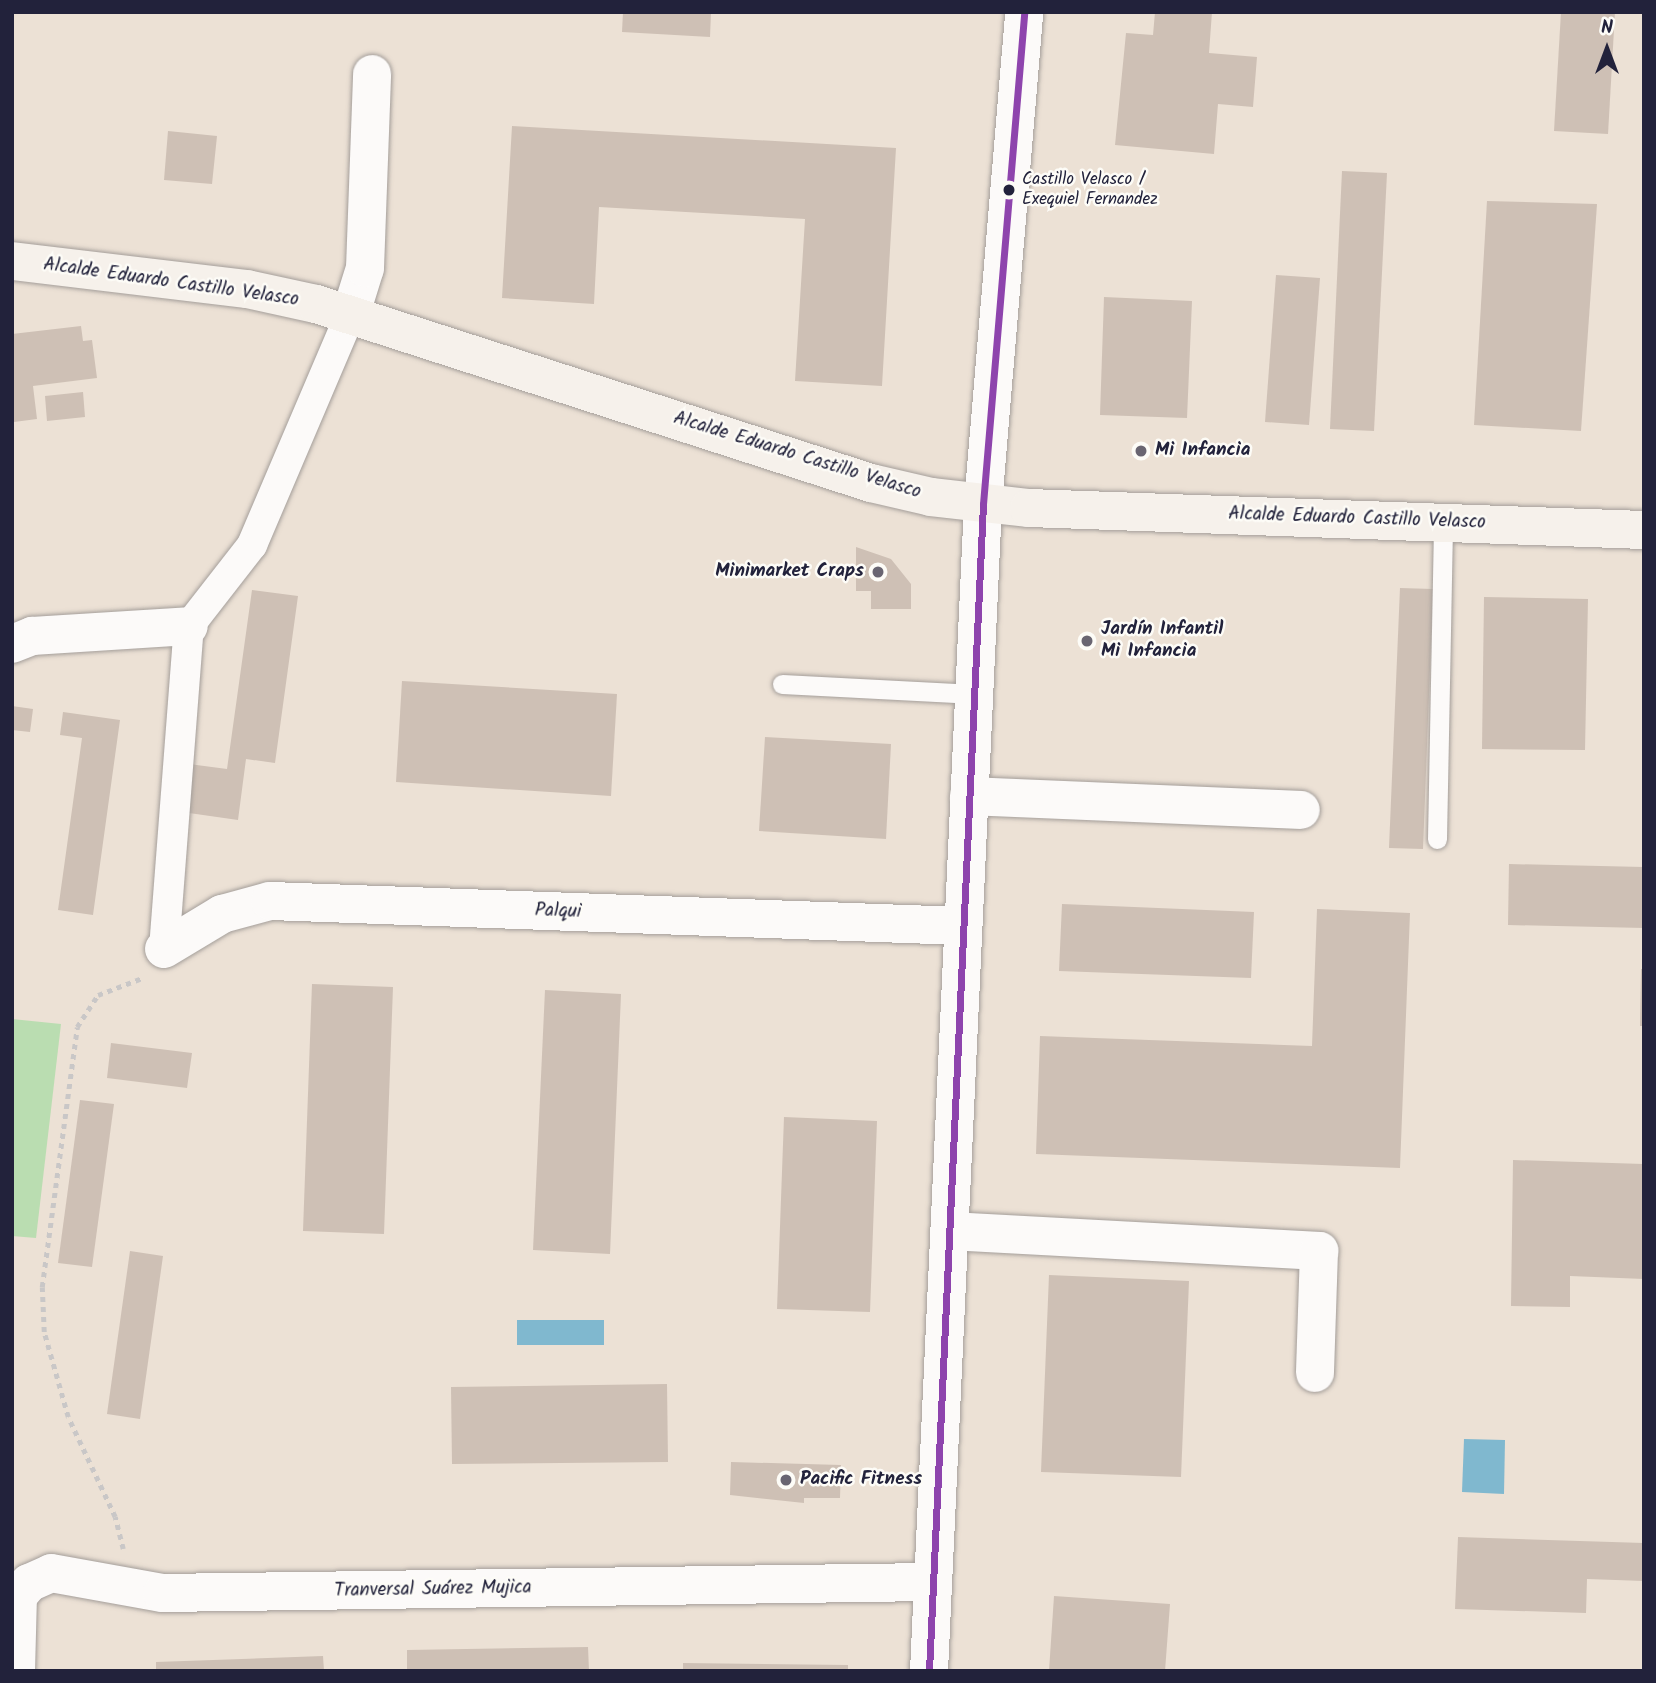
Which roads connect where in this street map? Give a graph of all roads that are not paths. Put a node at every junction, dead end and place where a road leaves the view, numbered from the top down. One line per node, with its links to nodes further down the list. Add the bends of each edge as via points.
1 (1024, 12): 5 (street)
2 (372, 74): 4 (street, via 365,268)
3 (12, 261): 4 (main road, Alcalde Eduardo Castillo Velasco, via 247,289)
4 (351, 313): 5 (main road, Alcalde Eduardo Castillo Velasco, via 871,483); 8 (street, via 252,545)
5 (983, 504): 6 (main road, Alcalde Eduardo Castillo Velasco); 11 (street)
6 (1443, 523): 7 (main road, Alcalde Eduardo Castillo Velasco); 14 (lane)
7 (1644, 530)
8 (190, 626): 9 (street, via 32,636); 16 (street)
9 (12, 644)
10 (782, 684): 11 (lane)
11 (975, 694): 12 (street)
12 (970, 796): 13 (street); 15 (street)
13 (1301, 810)
14 (1437, 839)
15 (963, 926): 16 (street, Palqui, via 270,901 222,914); 17 (street)
16 (164, 949)
17 (950, 1231): 18 (street, via 1319,1251); 19 (street)
18 (1315, 1373)
19 (933, 1583): 20 (street, Tranversal Suárez Mujica, via 133,1591 63,1572 29,1583 18,1596); 21 (street)
20 (16, 1671)
21 (929, 1671)

